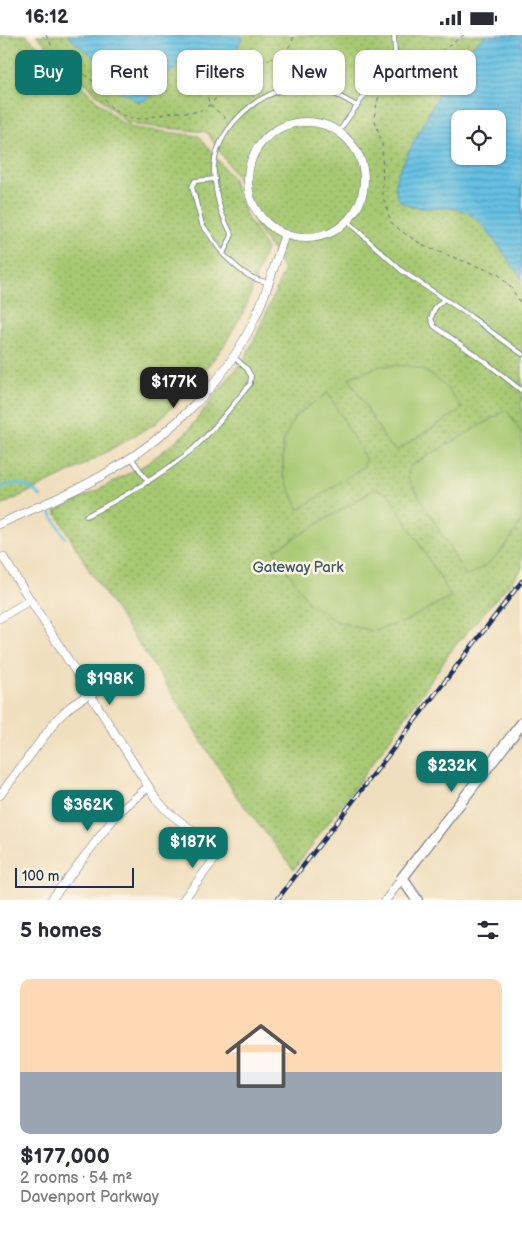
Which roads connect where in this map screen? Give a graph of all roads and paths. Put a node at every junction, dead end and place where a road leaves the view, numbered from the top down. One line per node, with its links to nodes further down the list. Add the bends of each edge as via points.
1 (46, 35): 10 (path, via 56,53 97,83 108,104 123,116 140,120 178,112 191,114)
2 (294, 35): 5 (path)
3 (394, 35): 11 (lane, via 395,55 391,64)
4 (464, 35): 20 (path, via 430,59 410,59 394,70 378,99 374,117 382,144 383,197 392,222 401,231 426,247 498,274)
5 (286, 50)
6 (273, 59): 10 (path, via 234,73)
7 (206, 95): 10 (path)
8 (273, 95): 12 (lane, via 259,100)
9 (338, 95): 11 (lane)
10 (210, 105): 12 (path)
11 (357, 105): 13 (lane)
12 (232, 123): 14 (lane, via 220,143 214,167)
13 (339, 131): 15 (street, via 352,143 364,175 363,192); 16 (street, via 313,121 299,121 273,131 254,152 247,179 249,193 262,218)
14 (215, 179): 17 (lane, via 220,213 232,235); 17 (lane, via 195,181 192,187 202,224)
15 (347, 221): 16 (street, via 324,235 304,238); 19 (lane, via 402,271)
16 (285, 234): 18 (street)
17 (223, 254): 18 (lane, via 250,276)
18 (268, 282): 22 (street, via 254,320)
19 (444, 299): 21 (lane); 23 (lane, via 431,318 434,326)
20 (522, 305)
21 (522, 354)
22 (234, 357): 24 (street, via 187,413); 25 (lane, via 252,376 250,384 194,448)
23 (522, 391)
24 (131, 457): 25 (lane); 27 (street, via 95,479)
25 (148, 482): 26 (lane)
26 (86, 516)
27 (0, 524)
28 (3, 557): 29 (street)
29 (30, 599): 30 (street); 31 (street)
30 (0, 618)
31 (89, 694): 33 (street); 34 (street, via 58,718)
32 (522, 723): 35 (street)
33 (148, 787): 36 (street, via 118,813); 37 (street, via 167,811 220,852)
34 (0, 795)
35 (402, 879): 38 (street); 39 (street)
36 (51, 900)
37 (183, 900)
38 (386, 900)
39 (417, 900)

